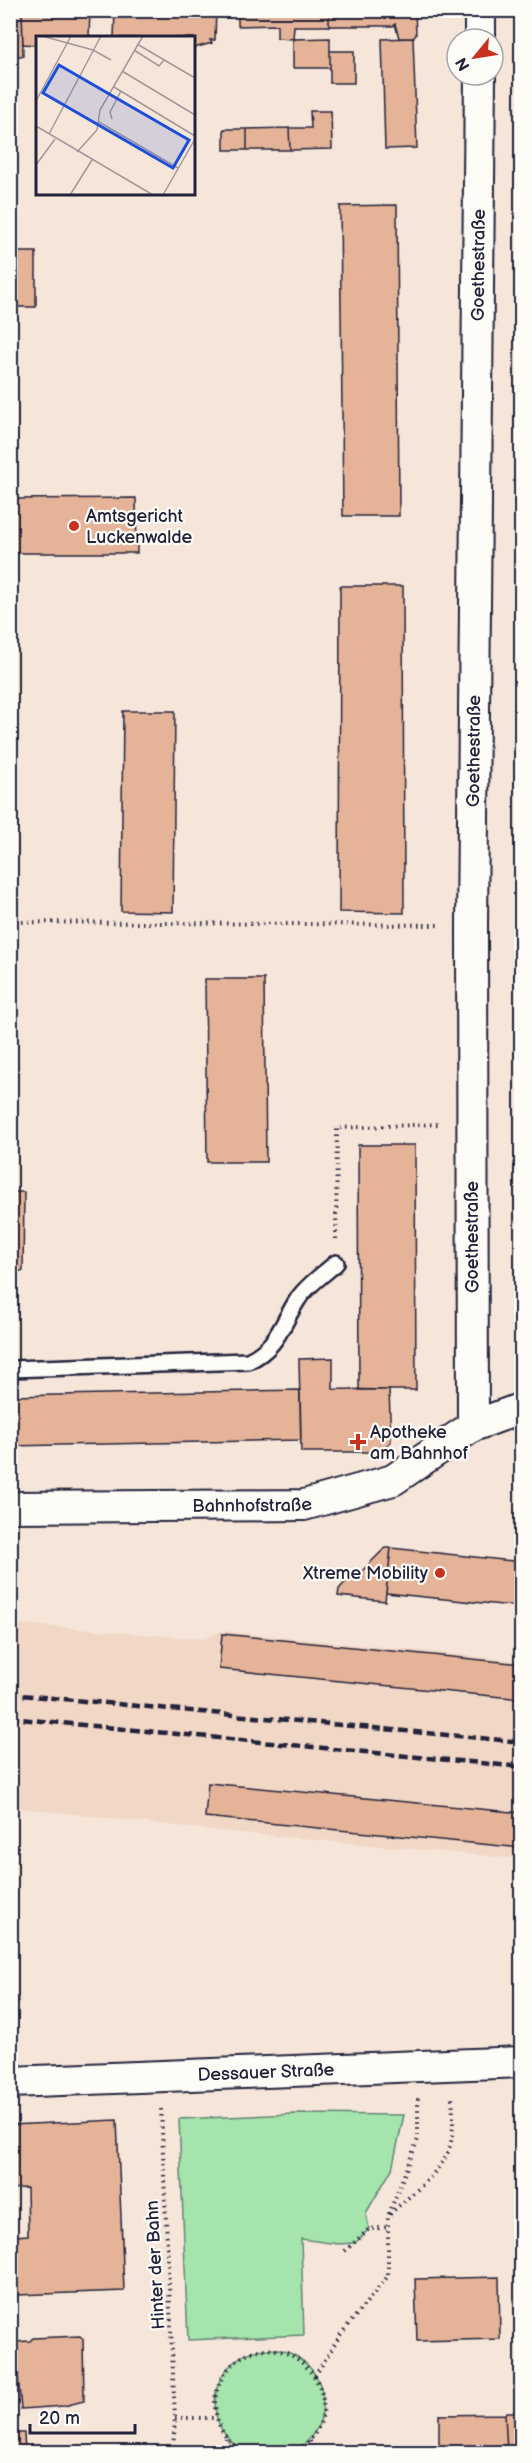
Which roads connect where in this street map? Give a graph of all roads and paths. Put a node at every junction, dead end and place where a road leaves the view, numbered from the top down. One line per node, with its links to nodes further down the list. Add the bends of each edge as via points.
1 (480, 10): 2 (street)
2 (480, 27)
3 (480, 87): 5 (street, Goethestraße)
4 (10, 922): 5 (path)
5 (472, 926): 6 (street, Goethestraße)
6 (471, 1122): 7 (path, via 337,1128); 10 (street, Goethestraße)
7 (336, 1263): 8 (lane, via 298,1297 278,1336 262,1355 248,1361)
8 (10, 1369)
9 (522, 1408): 10 (street, Bahnhofstraße)
10 (473, 1426): 11 (street, Bahnhofstraße, via 393,1480 304,1505)
11 (10, 1507)
12 (522, 2062): 13 (street, Dessauer Straße)
13 (451, 2065): 14 (street, Dessauer Straße); 17 (path, via 453,2124 448,2152 428,2178)
14 (418, 2066): 15 (street, Dessauer Straße); 17 (path, via 418,2139)
15 (160, 2076): 16 (street, Dessauer Straße); 21 (path, Hinter der Bahn)
16 (10, 2082)
17 (388, 2216): 18 (path)
18 (389, 2227): 19 (path, via 369,2229); 20 (path, via 388,2276)
19 (345, 2251)
20 (315, 2376): 22 (path, via 301,2360 285,2353 269,2350 243,2357 223,2376 217,2389); 24 (path, via 324,2407)
21 (175, 2418): 22 (path); 25 (path, Hinter der Bahn)
22 (216, 2418): 23 (path)
23 (226, 2439): 26 (path); 27 (path)
24 (310, 2440): 28 (path); 29 (path)
25 (173, 2452)
26 (226, 2452)
27 (244, 2452)
28 (294, 2452)
29 (314, 2452)

